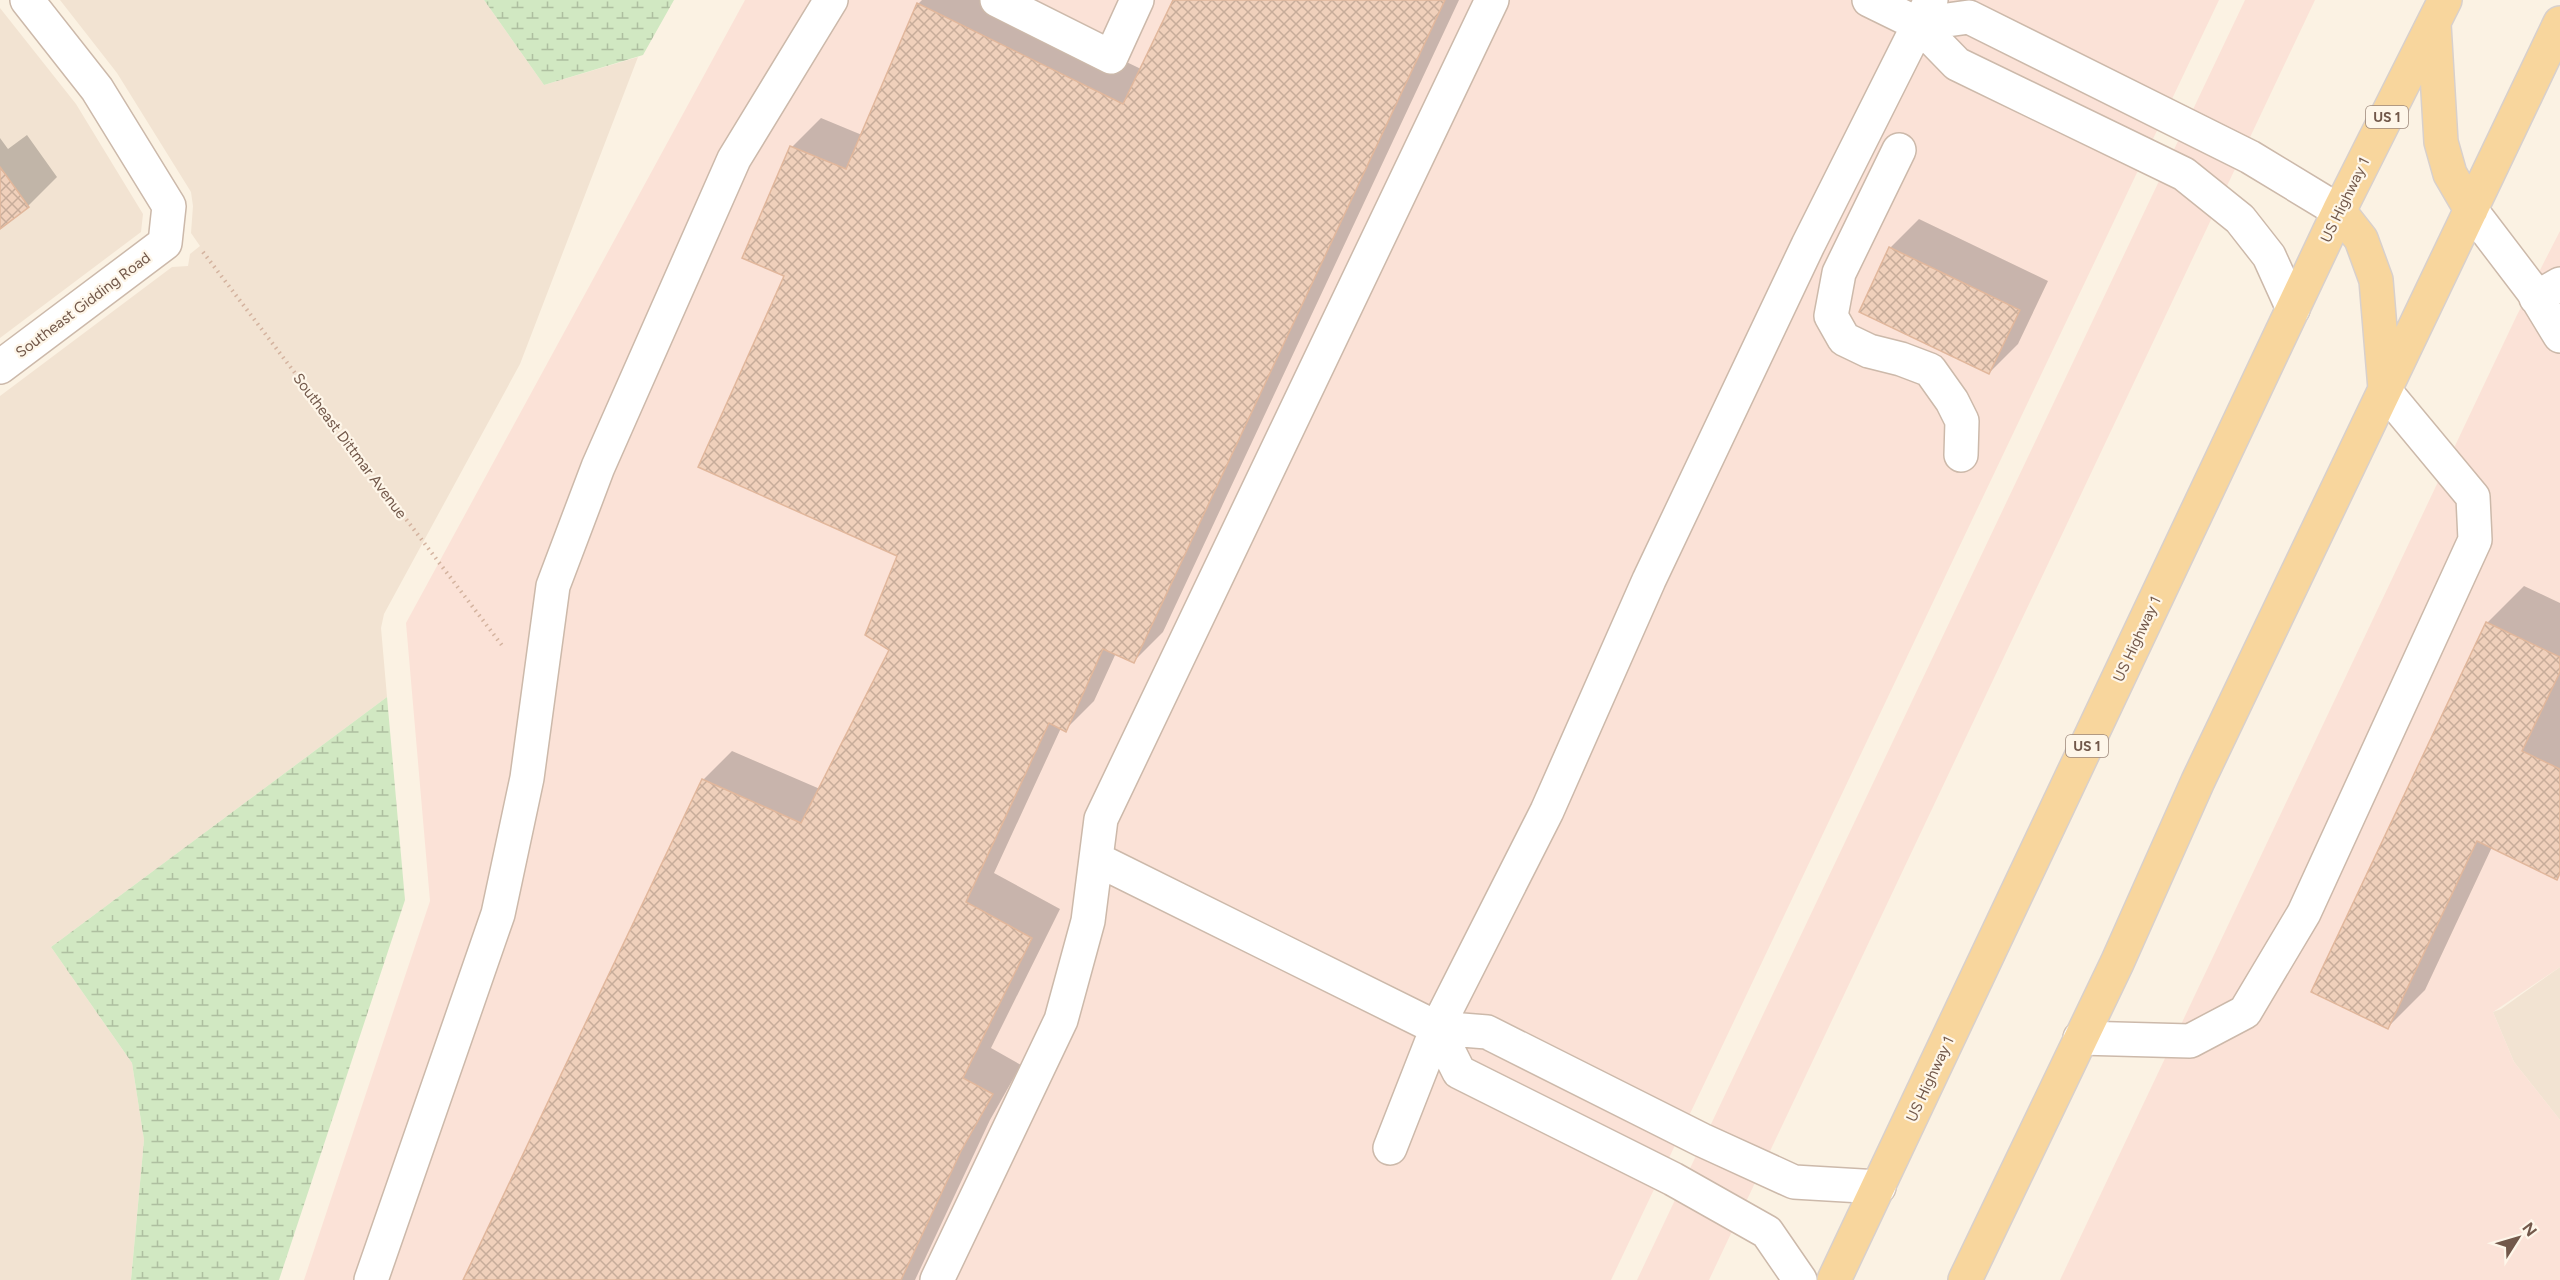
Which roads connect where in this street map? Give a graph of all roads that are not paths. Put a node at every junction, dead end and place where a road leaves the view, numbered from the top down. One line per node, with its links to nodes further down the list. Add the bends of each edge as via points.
1 (27, 0): 16 (street, Southeast Gidding Road, via 97,89 169,206 165,243)
2 (831, 0): 24 (street, via 734,159 598,467 553,586 527,778 498,914)
3 (997, 0): 4 (street, via 1111,57)
4 (1137, 0)
5 (1492, 0): 19 (street, via 1101,819)
6 (1869, 0): 8 (street)
7 (2439, 11): 11 (main road, via 2440,142 2450,174); 12 (main road, US Highway 1 / US 1)
8 (1925, 12): 12 (street, via 1969,17 2250,157); 14 (street, via 1957,64 2184,174 2240,219 2269,256); 20 (street, via 1654,569 1547,811)
9 (2560, 23): 11 (main road)
10 (1899, 150): 18 (street, via 1839,273 1831,316 1844,339 1930,370 1953,400 1962,421)
11 (2471, 210): 13 (street); 17 (main road)
12 (2339, 211): 14 (main road, US Highway 1 / US 1); 17 (main road, via 2361,239 2376,280)
13 (2548, 291): 15 (street)
14 (2292, 309): 23 (main road, US Highway 1 / US 1)
15 (2560, 336)
16 (0, 367)
17 (2385, 391): 21 (main road); 21 (street, via 2473,497 2475,540 2304,914 2245,1012 2190,1041)
18 (1961, 455)
19 (1096, 859): 20 (street); 25 (street, via 1088,921 1061,1020)
20 (1437, 1028): 22 (street); 23 (street, via 1487,1032 1794,1182); 26 (street, via 1458,1072 1673,1179 1767,1232)
21 (2080, 1038): 28 (main road)
22 (1389, 1148)
23 (1879, 1187): 27 (main road, US Highway 1 / US 1)
24 (371, 1280)
25 (937, 1280)
26 (1800, 1280)
27 (1834, 1280)
28 (1965, 1280)

